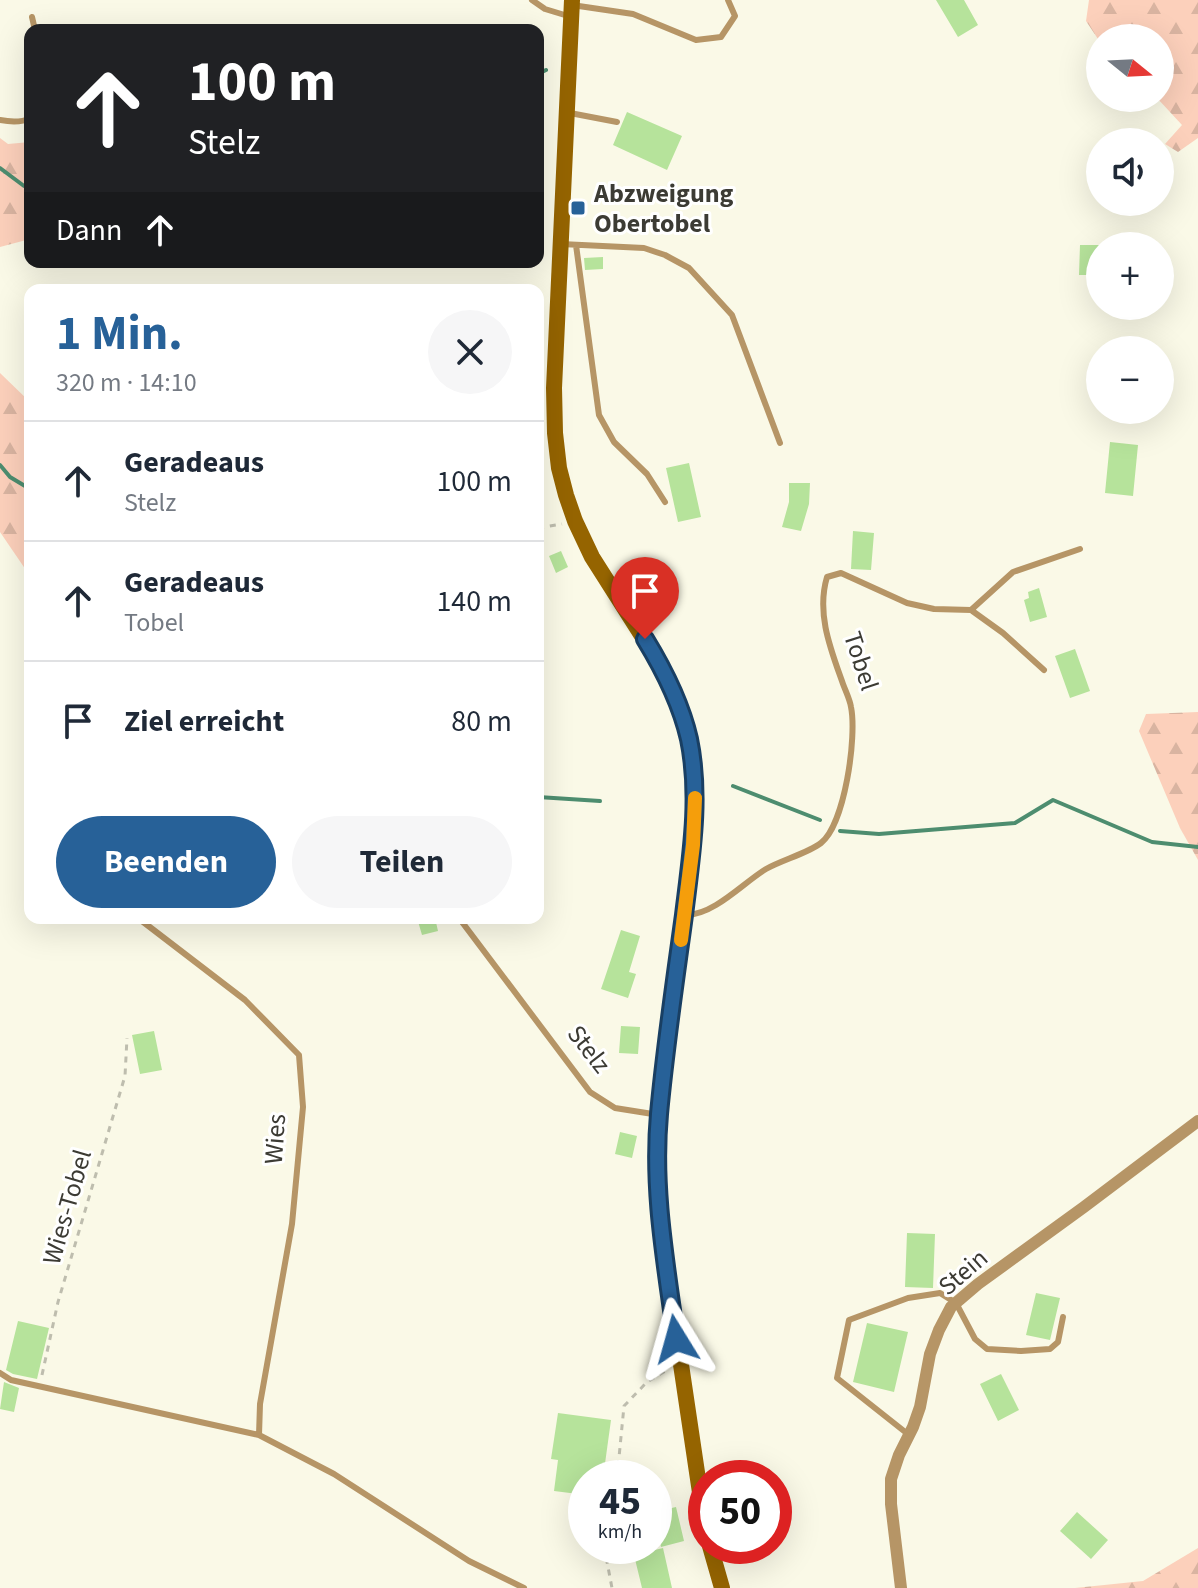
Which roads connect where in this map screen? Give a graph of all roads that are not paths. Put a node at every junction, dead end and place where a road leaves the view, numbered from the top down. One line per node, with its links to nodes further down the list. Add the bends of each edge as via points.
1 (532, 0): 3 (lane, via 560,15)
2 (728, 0): 3 (lane, via 735,16 721,37 696,40 633,14)
3 (572, 7): 6 (main road)
4 (32, 17): 5 (lane)
5 (34, 24)
6 (567, 112): 9 (lane); 10 (main road)
7 (0, 120): 8 (lane)
8 (24, 121)
9 (617, 122)
10 (568, 244): 11 (lane, via 644,248 689,268 732,315); 12 (lane, via 599,415 614,442 647,474); 16 (main road, via 554,388 559,468 586,547 658,661 689,741 695,802)
11 (780, 443)
12 (665, 502)
13 (1080, 549): 14 (lane, via 1013,572)
14 (971, 610): 15 (lane); 16 (lane, Tobel, via 907,603 841,573 827,577 823,615 852,709 852,746 832,830 821,843 767,869 707,911)
15 (1044, 670)
16 (684, 914): 19 (main road)
17 (146, 924): 24 (lane, Wies, via 245,1000 299,1055 303,1107 292,1224)
18 (464, 924): 19 (lane, Stelz, via 590,1092 615,1108)
19 (659, 1115): 26 (main road, via 660,1223)
20 (1198, 1121): 21 (street, Stein)
21 (956, 1303): 22 (lane, via 975,1339 987,1349 1050,1349 1058,1342); 25 (street, Stein, via 930,1354); 25 (lane, via 940,1293 908,1298 849,1320 837,1378)
22 (1063, 1317)
23 (0, 1373): 24 (lane, via 39,1387)
24 (259, 1435): 28 (lane, via 334,1474 469,1561)
25 (909, 1435): 30 (street, Stein, via 891,1479)
26 (694, 1460)
27 (715, 1564): 29 (main road)
28 (524, 1588)
29 (722, 1588)
30 (901, 1588)

